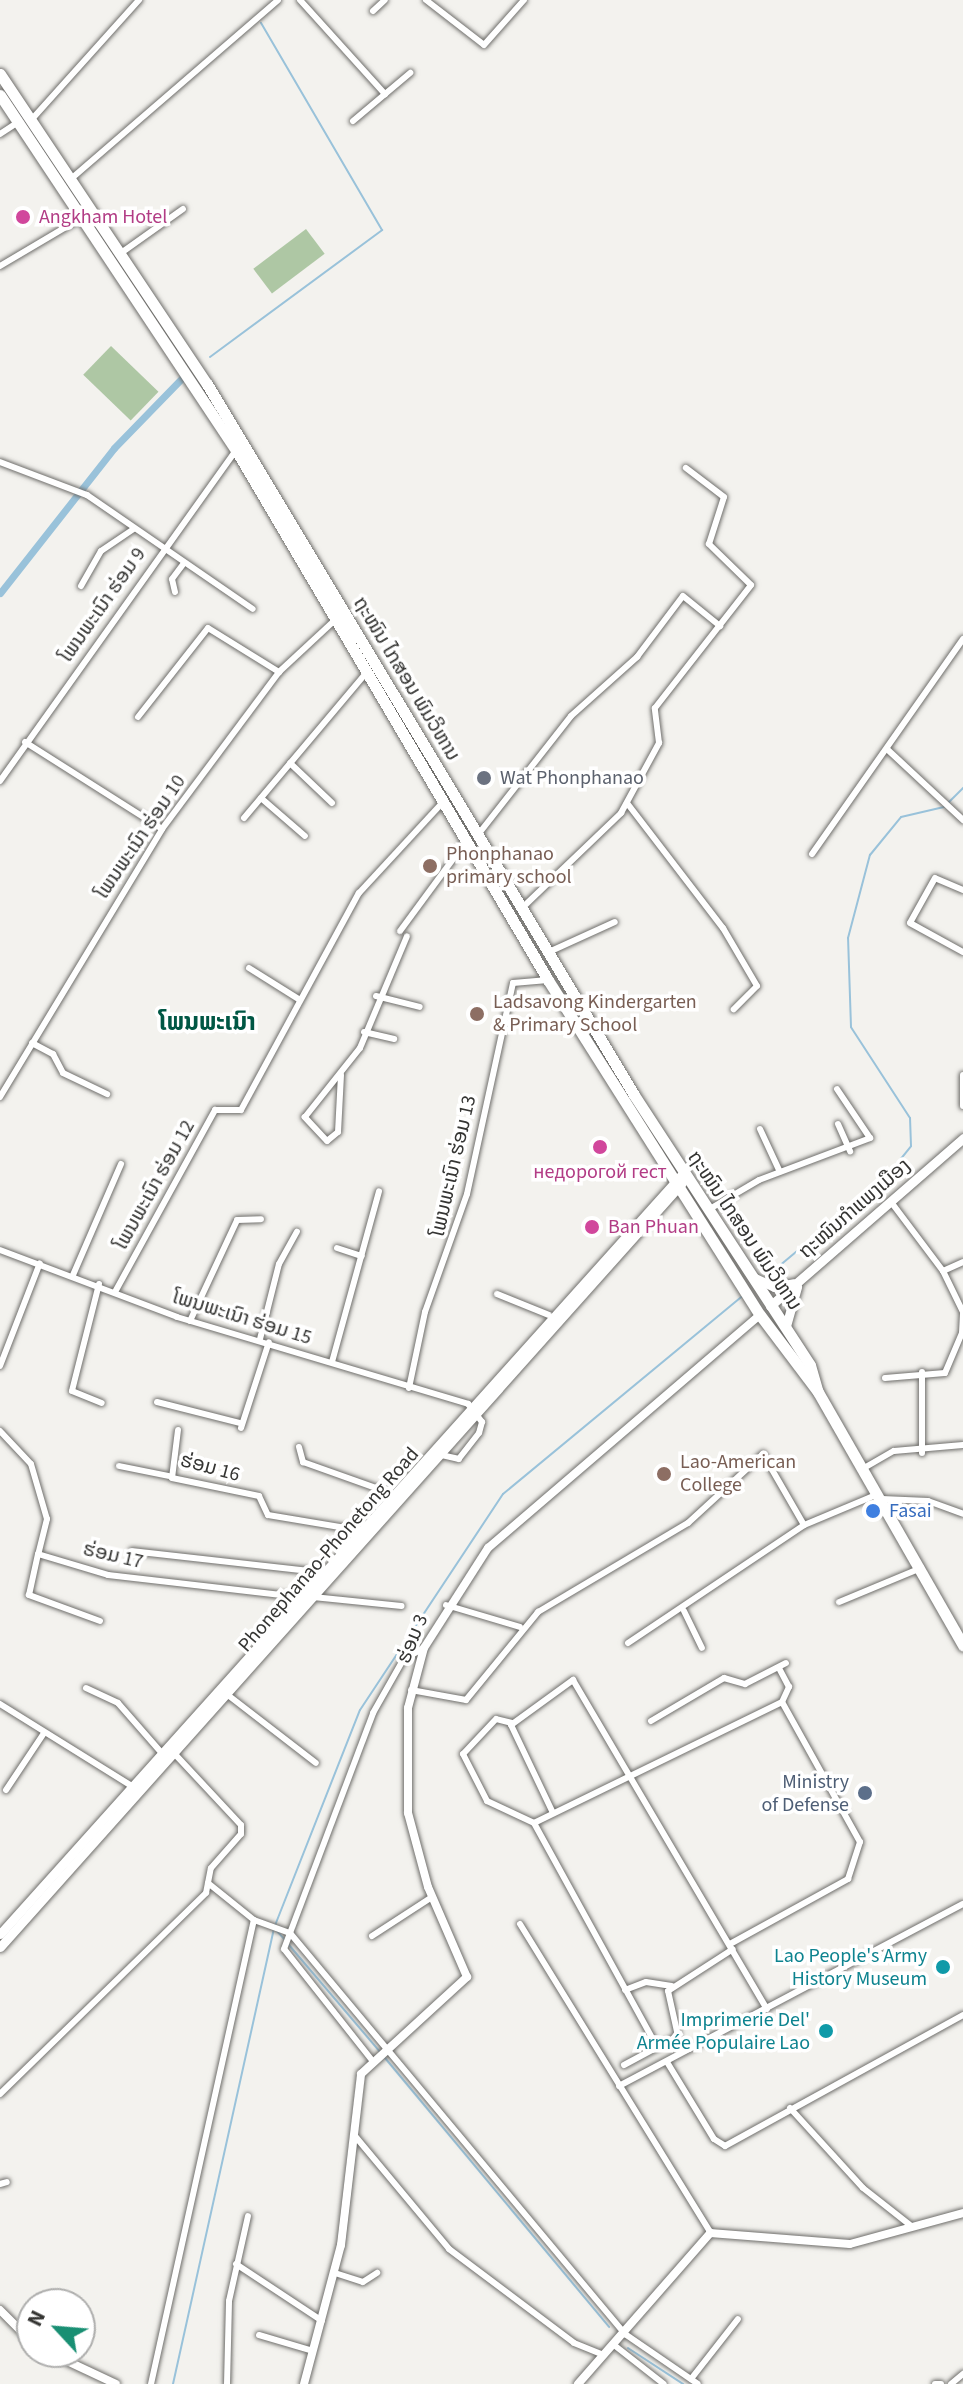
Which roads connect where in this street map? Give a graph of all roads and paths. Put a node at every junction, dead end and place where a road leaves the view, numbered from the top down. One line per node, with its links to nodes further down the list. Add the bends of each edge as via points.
1 (139, 0): 13 (street)
2 (278, 0): 17 (street)
3 (300, 0): 11 (street)
4 (385, 0): 8 (street)
5 (426, 0): 7 (street)
6 (524, 0): 7 (street, via 484,45)
7 (436, 3)
8 (373, 11)
9 (410, 73): 11 (street)
10 (0, 74): 13 (highway, ຖະໜົນ ໄກສອນ ພົມວິຫານ)
11 (385, 94): 14 (street)
12 (0, 95): 15 (highway, ຖະໜົນ ໄກສອນ ພົມວິຫານ)
13 (33, 118): 17 (highway, ຖະໜົນ ໄກສອນ ພົມວິຫານ)
14 (353, 121)
15 (18, 122): 16 (street); 19 (highway, ຖະໜົນ ໄກສອນ ພົມວິຫານ)
16 (0, 134)
17 (72, 178): 20 (highway, ຖະໜົນ ໄກສອນ ພົມວິຫານ)
18 (183, 209): 22 (street)
19 (83, 217): 21 (highway, ຖະໜົນ ໄກສອນ ພົມວິຫານ); 23 (street)
20 (104, 224): 21 (highway); 22 (highway, ຖະໜົນ ໄກສອນ ພົມວິຫານ)
21 (93, 232): 24 (highway, ຖະໜົນ ໄກສອນ ພົມວິຫານ)
22 (121, 253): 50 (highway, ຖະໜົນ ໄກສອນ ພົມວິຫານ)
23 (0, 266)
24 (236, 450): 28 (street, ໂພນພະເນົາ ຮ່ອມ 9); 33 (highway, ຖະໜົນ ໄກສອນ ພົມວິຫານ)
25 (0, 462): 27 (street, via 87,495)
26 (686, 468): 34 (street, via 724,497 709,544 752,581)
27 (134, 529): 28 (street); 30 (street, via 101,551)
28 (162, 548): 29 (street); 39 (street, ໂພນພະເນົາ ຮ່ອມ 9)
29 (184, 563): 31 (street, via 172,579); 32 (street)
30 (81, 586)
31 (175, 592)
32 (253, 609)
33 (339, 617): 36 (highway, ຖະໜົນ ໄກສອນ ພົມວິຫານ); 37 (street, ໂພນພະເນົາ ຮ່ອມ 10)
34 (720, 626): 46 (street, via 655,708 659,743); 50 (street, via 683,596 637,657 571,716)
35 (963, 639): 40 (street)
36 (370, 670): 41 (street); 44 (highway, ຖະໜົນ ໄກສອນ ພົມວິຫານ)
37 (279, 672): 38 (street, via 208,628); 49 (street, ໂພນພະເນົາ ຮ່ອມ 10)
38 (138, 717)
39 (25, 742): 42 (street, ໂພນພະເນົາ ຮ່ອມ 9); 49 (street)
40 (888, 750): 48 (street); 53 (street)
41 (290, 763): 43 (street); 45 (street)
42 (0, 781)
43 (261, 798): 47 (street); 51 (street)
44 (445, 800): 52 (highway, ຖະໜົນ ໄກສອນ ພົມວິຫານ); 64 (street, ໂພນພະເນົາ ຮ່ອມ 12, via 359,893)
45 (332, 803)
46 (627, 803): 55 (street, via 565,873); 66 (street, via 723,928 757,986)
47 (244, 818)
48 (962, 819)
49 (162, 829): 69 (street, ໂພນພະເນົາ ຮ່ອມ 10)
50 (479, 834): 52 (street); 55 (highway, ຖະໜົນ ໄກສອນ ພົມວິຫານ)
51 (305, 836)
52 (467, 840): 57 (street); 62 (highway, ຖະໜົນ ໄກສອນ ພົມວິຫານ)
53 (812, 854)
54 (963, 890): 60 (street, via 937,876 910,923)
55 (521, 909): 59 (highway, ຖະໜົນ ໄກສອນ ພົມວິຫານ)
56 (615, 922): 59 (street)
57 (400, 931)
58 (407, 936): 63 (street)
59 (551, 951): 82 (highway, ຖະໜົນ ໄກສອນ ພົມວິຫານ)
60 (963, 952)
61 (249, 968): 64 (street)
62 (548, 980): 82 (highway, ຖະໜົນ ໄກສອນ ພົມວິຫານ); 112 (street, ໂພນພະເນົາ ຮ່ອມ 13, via 513,983 467,1194 425,1312)
63 (376, 996): 65 (street); 67 (street)
64 (300, 1000): 98 (street, ໂພນພະເນົາ ຮ່ອມ 12, via 241,1110 215,1110)
65 (420, 1007)
66 (734, 1009)
67 (364, 1032): 68 (street); 70 (street)
68 (394, 1039)
69 (32, 1043): 73 (street, via 53,1054 63,1073); 74 (street, ໂພນພະເນົາ ຮ່ອມ 10)
70 (341, 1075): 70 (street, via 324,1085 305,1117 327,1141 338,1132)
71 (963, 1075): 75 (street)
72 (837, 1089): 79 (street, via 872,1134)
73 (107, 1094)
74 (0, 1097)
75 (963, 1106)
76 (838, 1124): 79 (street)
77 (760, 1129): 81 (street)
78 (963, 1138): 84 (main road, ຖະໜົນກຳແພງເມືອງ)
79 (850, 1151): 81 (street)
80 (121, 1164): 94 (street)
81 (780, 1172): 85 (street)
82 (680, 1180): 85 (highway, ຖະໜົນ ໄກສອນ ພົມວິຫານ); 95 (highway, ຖະໜົນ ໄກສອນ ພົມວິຫານ); 102 (main road, Phonephanao-Phonetong Road); 116 (main road, Phonephanao-Phonetong Road)
83 (379, 1191): 90 (street)
84 (891, 1202): 93 (street); 96 (main road, ຖະໜົນກຳແພງເມືອງ)
85 (708, 1210): 95 (highway, ຖະໜົນ ໄກສອນ ພົມວິຫານ)
86 (261, 1219): 104 (street, via 237,1220)
87 (297, 1232): 106 (street, via 279,1264)
88 (337, 1248): 90 (street)
89 (0, 1250): 92 (street, ໂພນພະເນົາ ຮ່ອມ 15)
90 (362, 1256): 108 (street)
91 (963, 1262): 93 (street)
92 (40, 1263): 94 (street, ໂພນພະເນົາ ຮ່ອມ 15); 109 (street)
93 (943, 1271): 110 (street, via 963,1312 960,1348 945,1373)
94 (73, 1275): 97 (street, ໂພນພະເນົາ ຮ່ອມ 15)
95 (745, 1275): 96 (main road, via 774,1287); 100 (highway, ຖະໜົນ ໄກສອນ ພົມວິຫານ)
96 (800, 1281): 101 (main road, ຖະໜົນກຳແພງເມືອງ); 105 (main road)
97 (99, 1284): 98 (street, ໂພນພະເນົາ ຮ່ອມ 15); 115 (street, via 72,1391)
98 (115, 1292): 104 (street, ໂພນພະເນົາ ຮ່ອມ 15)
99 (497, 1294): 102 (street)
100 (758, 1299): 101 (highway, ຖະໜົນ ໄກສອນ ພົມວິຫານ); 103 (highway, ຖະໜົນ ໄກສອນ ພົມວິຫານ)
101 (770, 1306): 103 (highway); 105 (highway, ຖະໜົນ ໄກສອນ ພົມວິຫານ)
102 (549, 1315): 116 (main road, Phonephanao-Phonetong Road)
103 (760, 1315): 113 (highway, ຖະໜົນ ໄກສອນ ພົມວິຫານ); 139 (street, ຮ່ອມ 3, via 521,1517)
104 (190, 1321): 106 (street, ໂພນພະເນົາ ຮ່ອມ 15)
105 (786, 1326): 113 (highway, ຖະໜົນ ໄກສອນ ພົມວິຫານ)
106 (260, 1339): 107 (street, ໂພນພະເນົາ ຮ່ອມ 15)
107 (269, 1342): 108 (street, ໂພນພະເນົາ ຮ່ອມ 15); 114 (street, via 240,1426)
108 (332, 1362): 112 (street, ໂພນພະເນົາ ຮ່ອມ 15)
109 (0, 1366)
110 (922, 1372): 111 (street); 121 (street)
111 (885, 1378)
112 (409, 1388): 116 (street, ໂພນພະເນົາ ຮ່ອມ 15)
113 (818, 1392): 124 (highway, ຖະໜົນ ໄກສອນ ພົມວິຫານ)
114 (157, 1402)
115 (102, 1403)
116 (472, 1408): 122 (main road, Phonephanao-Phonetong Road); 122 (street, via 482,1427 459,1459); 126 (main road, Phonephanao-Phonetong Road)
117 (178, 1430): 125 (street, ຮ່ອມ 16)
118 (0, 1431): 133 (street, via 31,1464 47,1519)
119 (963, 1445): 121 (street)
120 (299, 1447): 126 (street, via 303,1462)
121 (922, 1453): 124 (street, via 890,1452)
122 (438, 1454): 131 (main road, Phonephanao-Phonetong Road)
123 (119, 1466): 125 (street)
124 (864, 1468): 127 (highway, ຖະໜົນ ໄກສອນ ພົມວິຫານ)
125 (169, 1476): 130 (street, ຮ່ອມ 16, via 259,1496 268,1515)
126 (390, 1493): 130 (main road, Phonephanao-Phonetong Road)
127 (880, 1496): 128 (street, via 928,1501); 129 (street); 134 (highway, ຖະໜົນ ໄກສອນ ພົມວິຫານ)
128 (963, 1514)
129 (804, 1525): 141 (street); 144 (street, via 763,1454 688,1523)
130 (356, 1531): 131 (street, ຮ່ອມ 16); 135 (main road, Phonephanao-Phonetong Road)
131 (370, 1531): 137 (main road, Phonephanao-Phonetong Road)
132 (132, 1551): 135 (street)
133 (38, 1554): 136 (street, ຮ່ອມ 17, via 108,1575); 142 (street, via 29,1595)
134 (921, 1568): 138 (street); 146 (highway, ຖະໜົນ ໄກສອນ ພົມວິຫານ)
135 (320, 1572): 136 (main road, Phonephanao-Phonetong Road)
136 (299, 1597): 143 (main road, Phonephanao-Phonetong Road)
137 (313, 1597): 140 (street); 143 (main road, Phonephanao-Phonetong Road)
138 (839, 1602)
139 (446, 1605): 144 (street); 147 (street, ຮ່ອມ 3)
140 (402, 1606)
141 (684, 1611): 145 (street); 148 (street)
142 (100, 1621)
143 (280, 1624): 151 (main road, Phonephanao-Phonetong Road); 154 (main road, Phonephanao-Phonetong Road)
144 (520, 1627): 153 (street, via 504,1662 481,1676 466,1700)
145 (628, 1643)
146 (963, 1645)
147 (424, 1648): 153 (street, ຮ່ອມ 3); 173 (street, via 403,1660 373,1713)
148 (702, 1648)
149 (786, 1663): 150 (street)
150 (779, 1668): 155 (street, via 789,1687); 157 (street, via 745,1684 724,1678)
151 (219, 1686): 154 (street); 160 (main road, Phonephanao-Phonetong Road)
152 (86, 1688): 160 (street, via 118,1703)
153 (411, 1690): 168 (street, ຮ່ອມ 3, via 408,1813)
154 (227, 1695): 160 (main road, Phonephanao-Phonetong Road); 161 (street)
155 (782, 1702): 162 (street); 175 (street, via 860,1842 848,1879)
156 (0, 1704): 159 (street)
157 (651, 1721)
158 (512, 1723): 162 (street, via 573,1680); 165 (street); 166 (street, via 496,1719 463,1754 487,1801)
159 (44, 1733): 163 (street); 164 (street)
160 (166, 1749): 163 (main road, Phonephanao-Phonetong Road); 167 (street, via 242,1827); 176 (main road, Phonephanao-Phonetong Road)
161 (316, 1763)
162 (635, 1779): 165 (street); 175 (street)
163 (130, 1785): 172 (main road, Phonephanao-Phonetong Road)
164 (6, 1790)
165 (553, 1813): 166 (street)
166 (534, 1823): 178 (street)
167 (208, 1883): 170 (street); 187 (street, via 160,1942 74,2015)
168 (432, 1897): 174 (street); 181 (street, ຮ່ອມ 3, via 467,1977)
169 (963, 1904): 179 (street)
170 (255, 1920): 173 (street); 210 (street)
171 (520, 1924): 186 (street)
172 (0, 1934)
173 (287, 1934): 181 (street); 183 (street, via 284,1946)
174 (372, 1936)
175 (732, 1946): 177 (street); 179 (street)
176 (0, 1947)
177 (672, 1986): 178 (street, via 646,1982); 182 (street, via 681,2032)
178 (625, 1990): 182 (street)
179 (767, 2009): 184 (street)
180 (963, 2015): 188 (street)
181 (385, 2047): 183 (street, ຮ່ອມ 3); 201 (street)
182 (657, 2047): 185 (street)
183 (372, 2059): 189 (street, via 361,2074)
184 (667, 2062): 186 (street); 188 (street, via 723,2145)
185 (624, 2065)
186 (619, 2086): 193 (street)
187 (0, 2094)
188 (790, 2108): 192 (street, via 863,2188)
189 (355, 2136): 195 (street); 205 (street, via 449,2249 574,2343)
190 (963, 2213): 192 (street)
191 (248, 2216): 194 (street)
192 (910, 2225): 193 (street, via 850,2244)
193 (711, 2233): 201 (street)
194 (236, 2264): 199 (street); 211 (street)
195 (335, 2273): 196 (street, via 363,2282); 199 (street)
196 (377, 2273)
197 (0, 2310): 200 (street)
198 (738, 2319): 208 (street)
199 (322, 2321): 204 (street)
200 (16, 2326)
201 (625, 2334): 203 (street); 208 (street)
202 (259, 2335): 204 (street)
203 (614, 2345): 205 (street); 214 (street)
204 (313, 2351): 212 (street)
205 (605, 2355): 213 (street)
206 (82, 2368): 209 (street)
207 (963, 2374): 216 (street)
208 (691, 2379): 215 (street)
209 (116, 2384)
210 (151, 2384)
211 (227, 2384)
212 (304, 2384)
213 (578, 2384)
214 (664, 2384)
215 (698, 2384)
216 (951, 2384)

